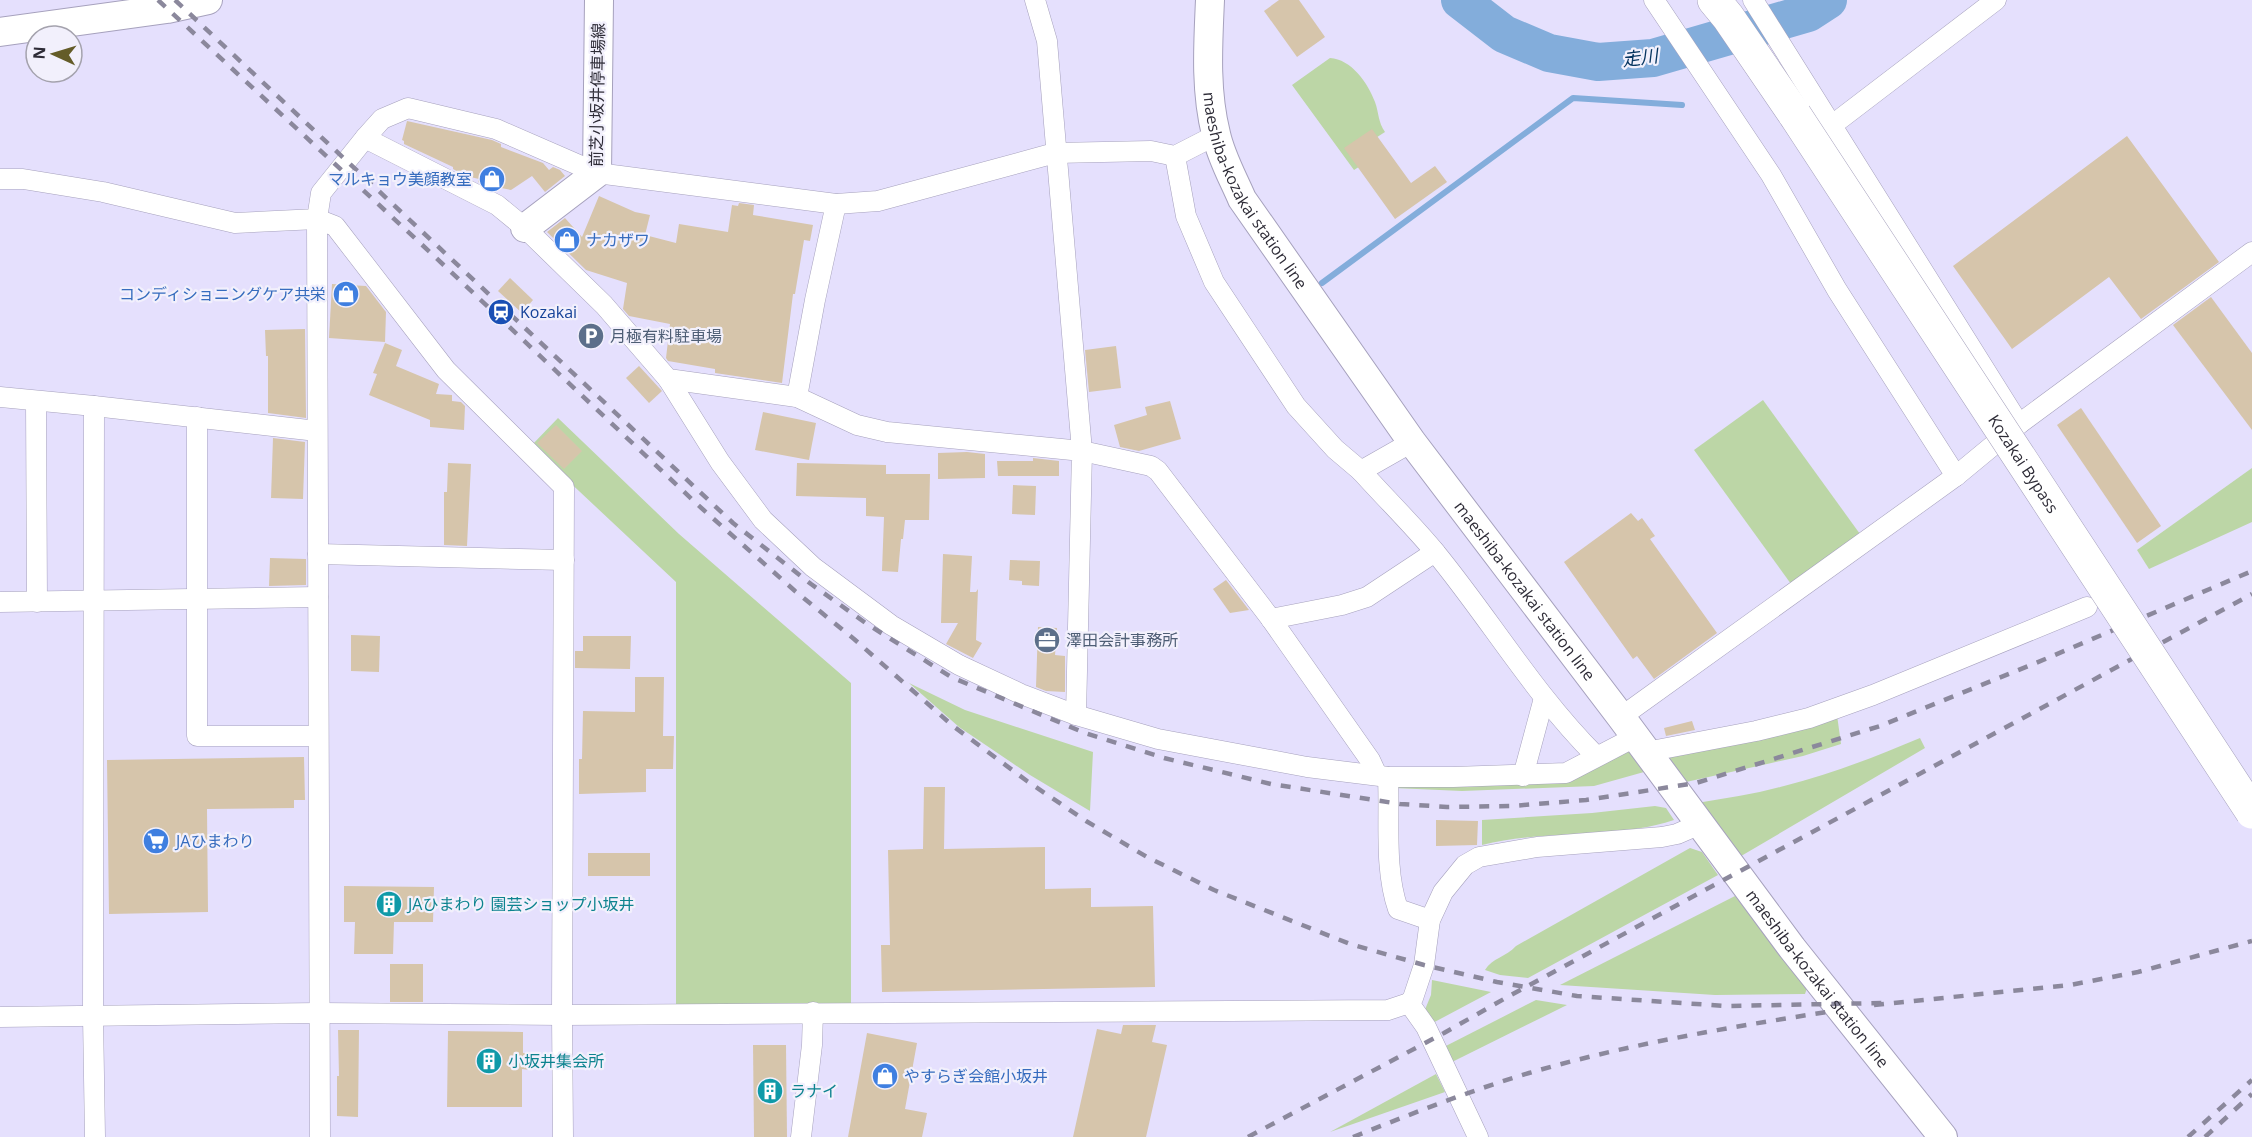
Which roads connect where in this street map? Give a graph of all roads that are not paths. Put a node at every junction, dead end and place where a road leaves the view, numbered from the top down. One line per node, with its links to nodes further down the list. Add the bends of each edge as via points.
1 (208, 0): 8 (main road)
2 (599, 0): 14 (main road, 前芝小坂井停車場線)
3 (1035, 0): 12 (street, via 1047,41)
4 (1210, 0): 10 (main road, maeshiba-kozakai station line, via 1208,88)
5 (1654, 0): 31 (street, via 1771,175 1837,290)
6 (1996, 0): 9 (street)
7 (1729, 4): 9 (street); 49 (highway, Kozakai Bypass, bridge, via 1795,115)
8 (0, 32)
9 (1831, 126): 26 (street)
10 (1216, 135): 13 (street); 28 (main road, maeshiba-kozakai station line, via 1242,199)
11 (365, 138): 14 (street, via 382,119 408,108 496,129); 17 (street, via 321,193); 18 (street, via 497,205)
12 (1055, 153): 13 (street, via 1151,151); 16 (street, via 878,201); 29 (street)
13 (1175, 156): 30 (street, via 1186,216 1214,282 1296,406)
14 (597, 173): 16 (street); 18 (main road, 前芝小坂井停車場線)
15 (0, 179): 17 (street, via 103,192 234,223)
16 (836, 204): 22 (street)
17 (317, 219): 27 (street); 34 (street, via 335,226 446,370 564,487)
18 (525, 228): 20 (street, via 604,305)
19 (2252, 252): 26 (street)
20 (668, 379): 22 (street); 43 (street, via 720,462 763,520 813,567 891,625 959,665)
21 (0, 397): 23 (street)
22 (797, 397): 29 (street, via 857,425 887,432)
23 (36, 400): 24 (street); 38 (street)
24 (94, 406): 25 (street); 37 (street)
25 (197, 417): 27 (street); 36 (street)
26 (2019, 423): 31 (street)
27 (317, 431): 33 (street)
28 (1412, 442): 30 (street); 44 (main road, maeshiba-kozakai station line)
29 (1082, 451): 41 (street, via 1151,466 1158,471); 43 (street)
30 (1360, 471): 32 (street)
31 (1956, 476): 44 (street)
32 (1435, 552): 41 (street, via 1367,597); 42 (street)
33 (318, 554): 34 (street); 35 (street)
34 (564, 560): 55 (street)
35 (318, 597): 36 (street); 45 (street)
36 (197, 599): 37 (street); 45 (street, via 197,736)
37 (95, 600): 38 (street); 56 (street)
38 (38, 602): 39 (street)
39 (0, 603)
40 (2087, 607): 44 (street, via 1809,718 1756,731)
41 (1271, 619): 47 (street)
42 (1544, 698): 46 (street); 48 (street)
43 (1076, 715): 47 (street, via 1158,739 1244,757)
44 (1634, 735): 46 (street); 50 (main road, maeshiba-kozakai station line)
45 (318, 736): 54 (street)
46 (1596, 756): 48 (street, via 1566,773)
47 (1382, 776): 48 (street); 51 (street, via 1398,909)
48 (1523, 776)
49 (2252, 812)
50 (1700, 824): 51 (street, via 1662,837 1537,847 1479,857 1465,865 1443,892); 63 (main road, maeshiba-kozakai station line, via 1792,948)
51 (1430, 920): 52 (street, via 1424,966)
52 (1409, 1003): 53 (street, via 1388,1010); 62 (street, via 1426,1027)
53 (813, 1012): 55 (street); 61 (street)
54 (319, 1013): 55 (street); 56 (street); 59 (street)
55 (562, 1015): 60 (street)
56 (93, 1016): 57 (street); 58 (street)
57 (0, 1017)
58 (95, 1137)
59 (320, 1137)
60 (563, 1137)
61 (801, 1137)
62 (1478, 1137)
63 (1942, 1137)

